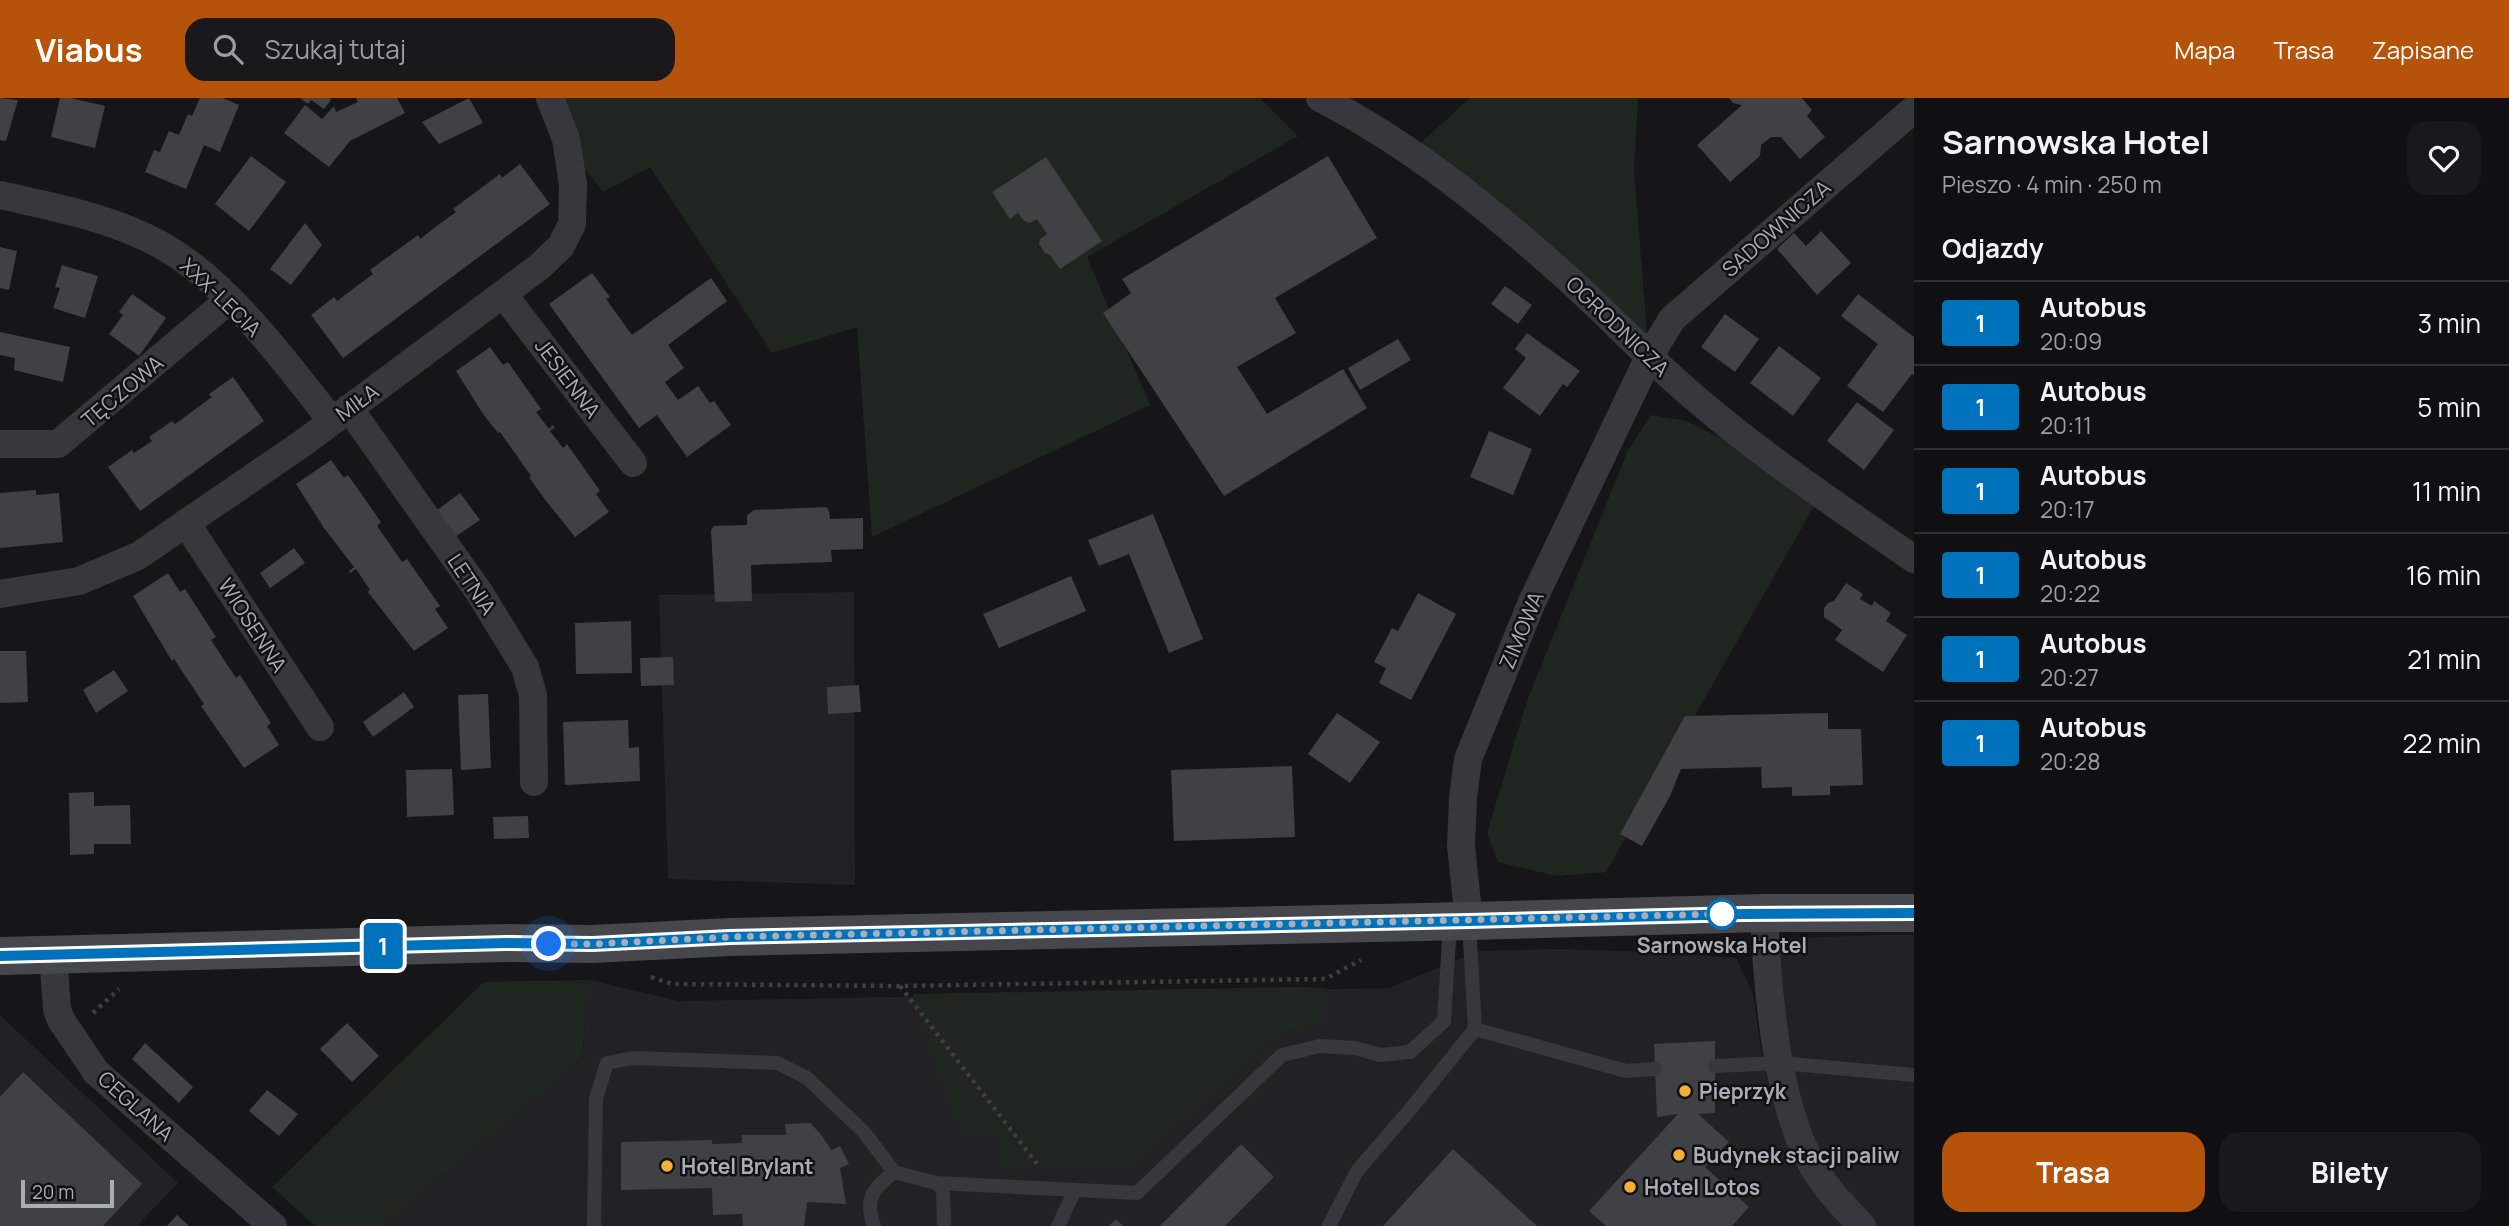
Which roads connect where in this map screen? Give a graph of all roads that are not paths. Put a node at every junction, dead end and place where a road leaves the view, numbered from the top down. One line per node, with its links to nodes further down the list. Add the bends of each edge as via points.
1 (550, 98): 5 (street, MIŁA, via 566,139 573,184 572,224 561,246)
2 (1320, 98): 7 (street, OGRODNICZA, via 1364,120 1427,163 1556,267)
3 (1914, 109): 7 (street, SADOWNICZA, via 1672,319)
4 (0, 194): 6 (street, XXX-LECIA, via 102,220 170,250)
5 (503, 294): 8 (street, MIŁA); 10 (street, JESIENNA)
6 (229, 300): 8 (street, XXX-LECIA, via 297,377); 9 (street, TĘCZOWA, via 58,444)
7 (1649, 357): 12 (street, OGRODNICZA, via 1792,474); 18 (street, ZIMOWA, via 1532,602 1468,759)
8 (340, 414): 11 (street, MIŁA); 15 (street, LETNIA, via 479,592 526,667 533,695)
9 (0, 444)
10 (633, 463)
11 (186, 523): 13 (street, MIŁA, via 138,556 79,581); 14 (street, WIOSENNA)
12 (1914, 559)
13 (0, 594)
14 (320, 727)
15 (534, 782)
16 (1764, 913): 17 (street); 18 (street); 22 (street)
17 (1914, 913)
18 (1460, 921): 19 (street); 21 (lane); 28 (lane, via 1444,1021 1410,1052 1380,1055 1320,1046 1282,1055 1137,1193)
19 (53, 954): 20 (street); 29 (street, CEGLANA, via 61,1020 96,1072)
20 (0, 956)
21 (1475, 1029): 24 (lane, via 1626,1071); 34 (lane, via 1357,1171)
22 (1780, 1063): 23 (lane); 25 (lane); 35 (street, via 1789,1108 1806,1152 1829,1190)
23 (1715, 1066)
24 (1655, 1069)
25 (1914, 1075)
26 (894, 1172): 27 (lane); 30 (lane, via 863,1132 807,1078 776,1063 633,1058 607,1063 596,1098); 31 (lane, via 873,1190 870,1213)
27 (936, 1183): 28 (lane); 32 (lane, via 943,1189)
28 (1075, 1190): 33 (lane)
29 (272, 1226)
30 (594, 1226)
31 (874, 1226)
32 (944, 1226)
33 (1058, 1226)
34 (1329, 1226)
35 (1862, 1226)

